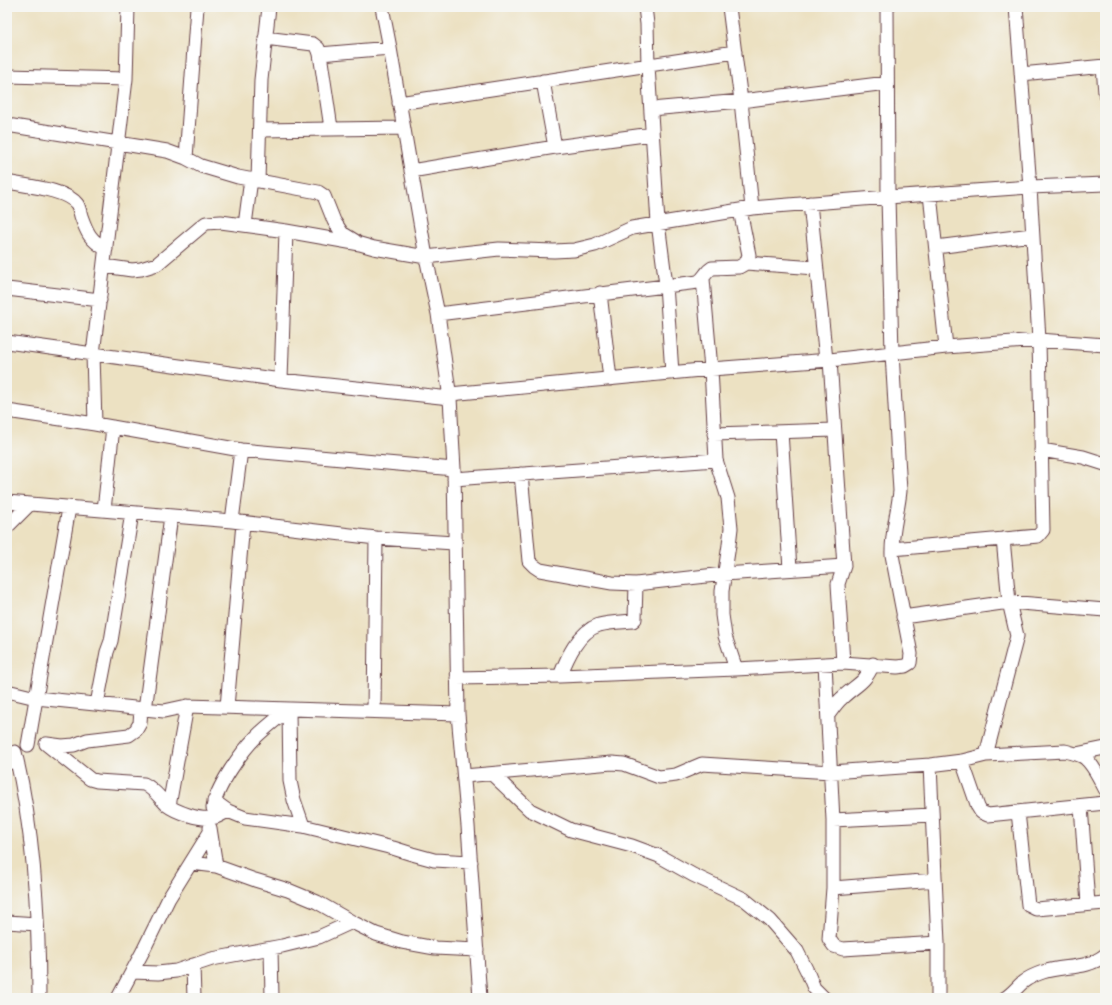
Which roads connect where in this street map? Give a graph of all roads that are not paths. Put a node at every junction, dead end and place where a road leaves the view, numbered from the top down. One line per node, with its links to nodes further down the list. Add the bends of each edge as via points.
1 (128, 7): 17 (street)
2 (197, 7): 31 (street)
3 (269, 7): 9 (street)
4 (382, 7): 10 (street)
5 (646, 7): 13 (street)
6 (729, 7): 11 (street)
7 (887, 7): 19 (street)
8 (1016, 7): 15 (street)
9 (265, 38): 12 (street, via 313,44); 27 (street)
10 (390, 48): 12 (street); 22 (street)
11 (735, 52): 13 (street); 21 (street)
12 (320, 54): 25 (street)
13 (648, 66): 18 (street); 23 (street)
14 (1104, 66): 15 (street); 20 (street)
15 (1021, 74): 36 (street)
16 (7, 76): 17 (street)
17 (126, 79): 29 (street)
18 (543, 81): 22 (street); 30 (street)
19 (887, 83): 21 (street); 38 (street)
20 (1105, 93)
21 (741, 101): 23 (street); 40 (street)
22 (399, 102): 26 (street)
23 (651, 109): 28 (street)
24 (7, 125): 29 (street)
25 (331, 128): 26 (street); 27 (street)
26 (403, 128): 32 (street)
27 (260, 130): 33 (street)
28 (652, 134): 30 (street); 41 (street)
29 (118, 142): 31 (street, via 167,151); 47 (street)
30 (555, 147): 32 (street)
31 (186, 158): 33 (street, via 202,166)
32 (411, 171): 48 (street)
33 (255, 180): 42 (street); 45 (street, via 318,192 324,196 342,234)
34 (7, 182): 47 (street, via 61,193 70,198 77,204 87,232 95,243)
35 (1105, 184): 36 (street)
36 (1030, 187): 37 (street); 44 (street)
37 (930, 194): 38 (street); 46 (street)
38 (888, 197): 39 (street); 62 (street)
39 (810, 203): 40 (street); 51 (street)
40 (746, 209): 41 (street); 49 (street)
41 (658, 223): 48 (street, via 632,228 595,245 574,250 499,249); 53 (street)
42 (245, 225): 43 (street); 50 (street, via 206,223 157,264 141,270)
43 (286, 231): 45 (street); 68 (street)
44 (1032, 235): 46 (street); 58 (street)
45 (360, 244): 48 (street)
46 (936, 247): 61 (street)
47 (106, 249): 50 (street)
48 (426, 257): 57 (street)
49 (746, 263): 51 (street); 52 (street, via 739,267 712,268)
50 (104, 266): 56 (street)
51 (816, 268): 64 (street)
52 (703, 279): 53 (street, via 698,282); 65 (street)
53 (666, 285): 55 (street); 66 (street)
54 (7, 290): 56 (street)
55 (600, 293): 57 (street); 67 (street)
56 (100, 300): 63 (street)
57 (438, 314): 69 (street)
58 (1039, 340): 60 (street); 61 (street); 77 (street)
59 (7, 342): 63 (street)
60 (1105, 345)
61 (946, 347): 62 (street)
62 (892, 353): 64 (street); 93 (street, via 900,491)
63 (93, 354): 68 (street); 71 (street)
64 (828, 360): 65 (street); 73 (street)
65 (711, 369): 66 (street); 75 (street)
66 (672, 373): 67 (street)
67 (610, 379): 69 (street)
68 (281, 380): 69 (street)
69 (450, 396): 80 (street)
70 (7, 410): 71 (street)
71 (95, 424): 72 (street)
72 (113, 427): 76 (street); 85 (street)
73 (834, 430): 74 (street); 94 (street)
74 (781, 432): 75 (street); 95 (street)
75 (714, 434): 78 (street)
76 (241, 450): 80 (street); 88 (street)
77 (1042, 450): 79 (street, via 1083,457); 91 (street, via 1043,530 1038,536)
78 (716, 460): 81 (street); 96 (street, via 728,498 729,510 729,545)
79 (1105, 464)
80 (454, 474): 81 (street); 92 (street)
81 (521, 474): 97 (street, via 529,561 534,566 540,570 570,576)
82 (7, 502): 83 (street)
83 (30, 504): 84 (street); 89 (street)
84 (69, 508): 85 (street); 108 (street)
85 (104, 510): 86 (street)
86 (132, 513): 87 (street); 109 (street, via 111,642)
87 (171, 516): 88 (street); 113 (street)
88 (238, 522): 90 (street); 111 (street)
89 (7, 527)
90 (376, 538): 92 (street); 114 (street)
91 (1003, 539): 93 (street); 98 (street)
92 (454, 543): 106 (street)
93 (892, 549): 100 (street)
94 (844, 566): 95 (street); 101 (street, via 838,584)
95 (790, 569): 96 (street)
96 (724, 574): 97 (street); 104 (street, via 722,615 725,636)
97 (636, 584): 105 (street, via 635,619 599,625 591,629 569,654)
98 (1009, 602): 99 (street); 100 (street); 122 (street, via 1017,636)
99 (1105, 610)
100 (903, 617): 103 (street, via 911,654 910,662 905,666)
101 (843, 663): 102 (street); 103 (street)
102 (825, 664): 104 (street); 116 (street)
103 (873, 664): 116 (street, via 869,675 841,698)
104 (736, 669): 105 (street)
105 (560, 676): 106 (street)
106 (457, 678): 115 (street)
107 (7, 691): 108 (street)
108 (36, 698): 109 (street); 118 (street)
109 (97, 704): 113 (street)
110 (187, 706): 111 (street); 113 (street, via 164,711); 133 (street)
111 (227, 707): 112 (street)
112 (289, 708): 114 (street); 130 (street, via 256,737 222,783); 139 (street, via 290,781)
113 (143, 709): 117 (street, via 140,723 129,735 87,740 74,745)
114 (374, 711): 115 (street)
115 (458, 714): 128 (street)
116 (828, 715): 126 (street)
117 (46, 744): 118 (street); 133 (street, via 90,779 144,784)
118 (28, 745): 120 (street, via 22,750)
119 (1105, 748): 121 (street)
120 (11, 751): 124 (street); 150 (street, via 30,825)
121 (1076, 754): 122 (street, via 1065,751); 129 (street, via 1086,758)
122 (986, 755): 123 (street)
123 (962, 761): 125 (street); 135 (street, via 981,812 988,815)
124 (7, 764)
125 (930, 765): 126 (street); 136 (street)
126 (831, 772): 127 (street, via 702,764 676,775 659,776 624,764 612,763); 138 (street)
127 (492, 774): 128 (street); 162 (street, via 530,810 571,830 659,856 744,899 770,920 797,951 814,988)
128 (464, 776): 141 (street)
129 (1105, 789)
130 (214, 801): 133 (street, via 195,811); 134 (street); 137 (street)
131 (1105, 803): 132 (street)
132 (1081, 806): 135 (street); 147 (street)
133 (174, 809): 137 (street, via 196,817)
134 (228, 811): 137 (street); 139 (street, via 245,818)
135 (1018, 812): 147 (street, via 1028,905 1036,909)
136 (932, 815): 138 (street); 144 (street)
137 (211, 818): 140 (street)
138 (833, 820): 145 (street)
139 (303, 826): 141 (street, via 434,860)
140 (210, 832): 142 (street); 143 (street)
141 (471, 862): 153 (street)
142 (191, 863): 143 (street); 156 (street, via 168,898)
143 (216, 866): 149 (street, via 288,890 317,902)
144 (935, 880): 145 (street); 151 (street)
145 (833, 888): 151 (street, via 829,939 834,946 843,949)
146 (1105, 903): 147 (street)
147 (1088, 904)
148 (7, 922): 150 (street)
149 (352, 922): 152 (street, via 319,937); 153 (street, via 376,934 402,942 435,948)
150 (37, 924): 157 (street)
151 (938, 942): 163 (street)
152 (271, 948): 155 (street); 160 (street)
153 (477, 950): 161 (street)
154 (1105, 955): 164 (street, via 1099,960 1043,972 1024,980)
155 (193, 965): 156 (street, via 176,971); 159 (street)
156 (132, 972): 158 (street)
157 (39, 998)
158 (118, 998)
159 (194, 998)
160 (272, 998)
161 (480, 998)
162 (824, 998)
163 (938, 998)
164 (1005, 998)

